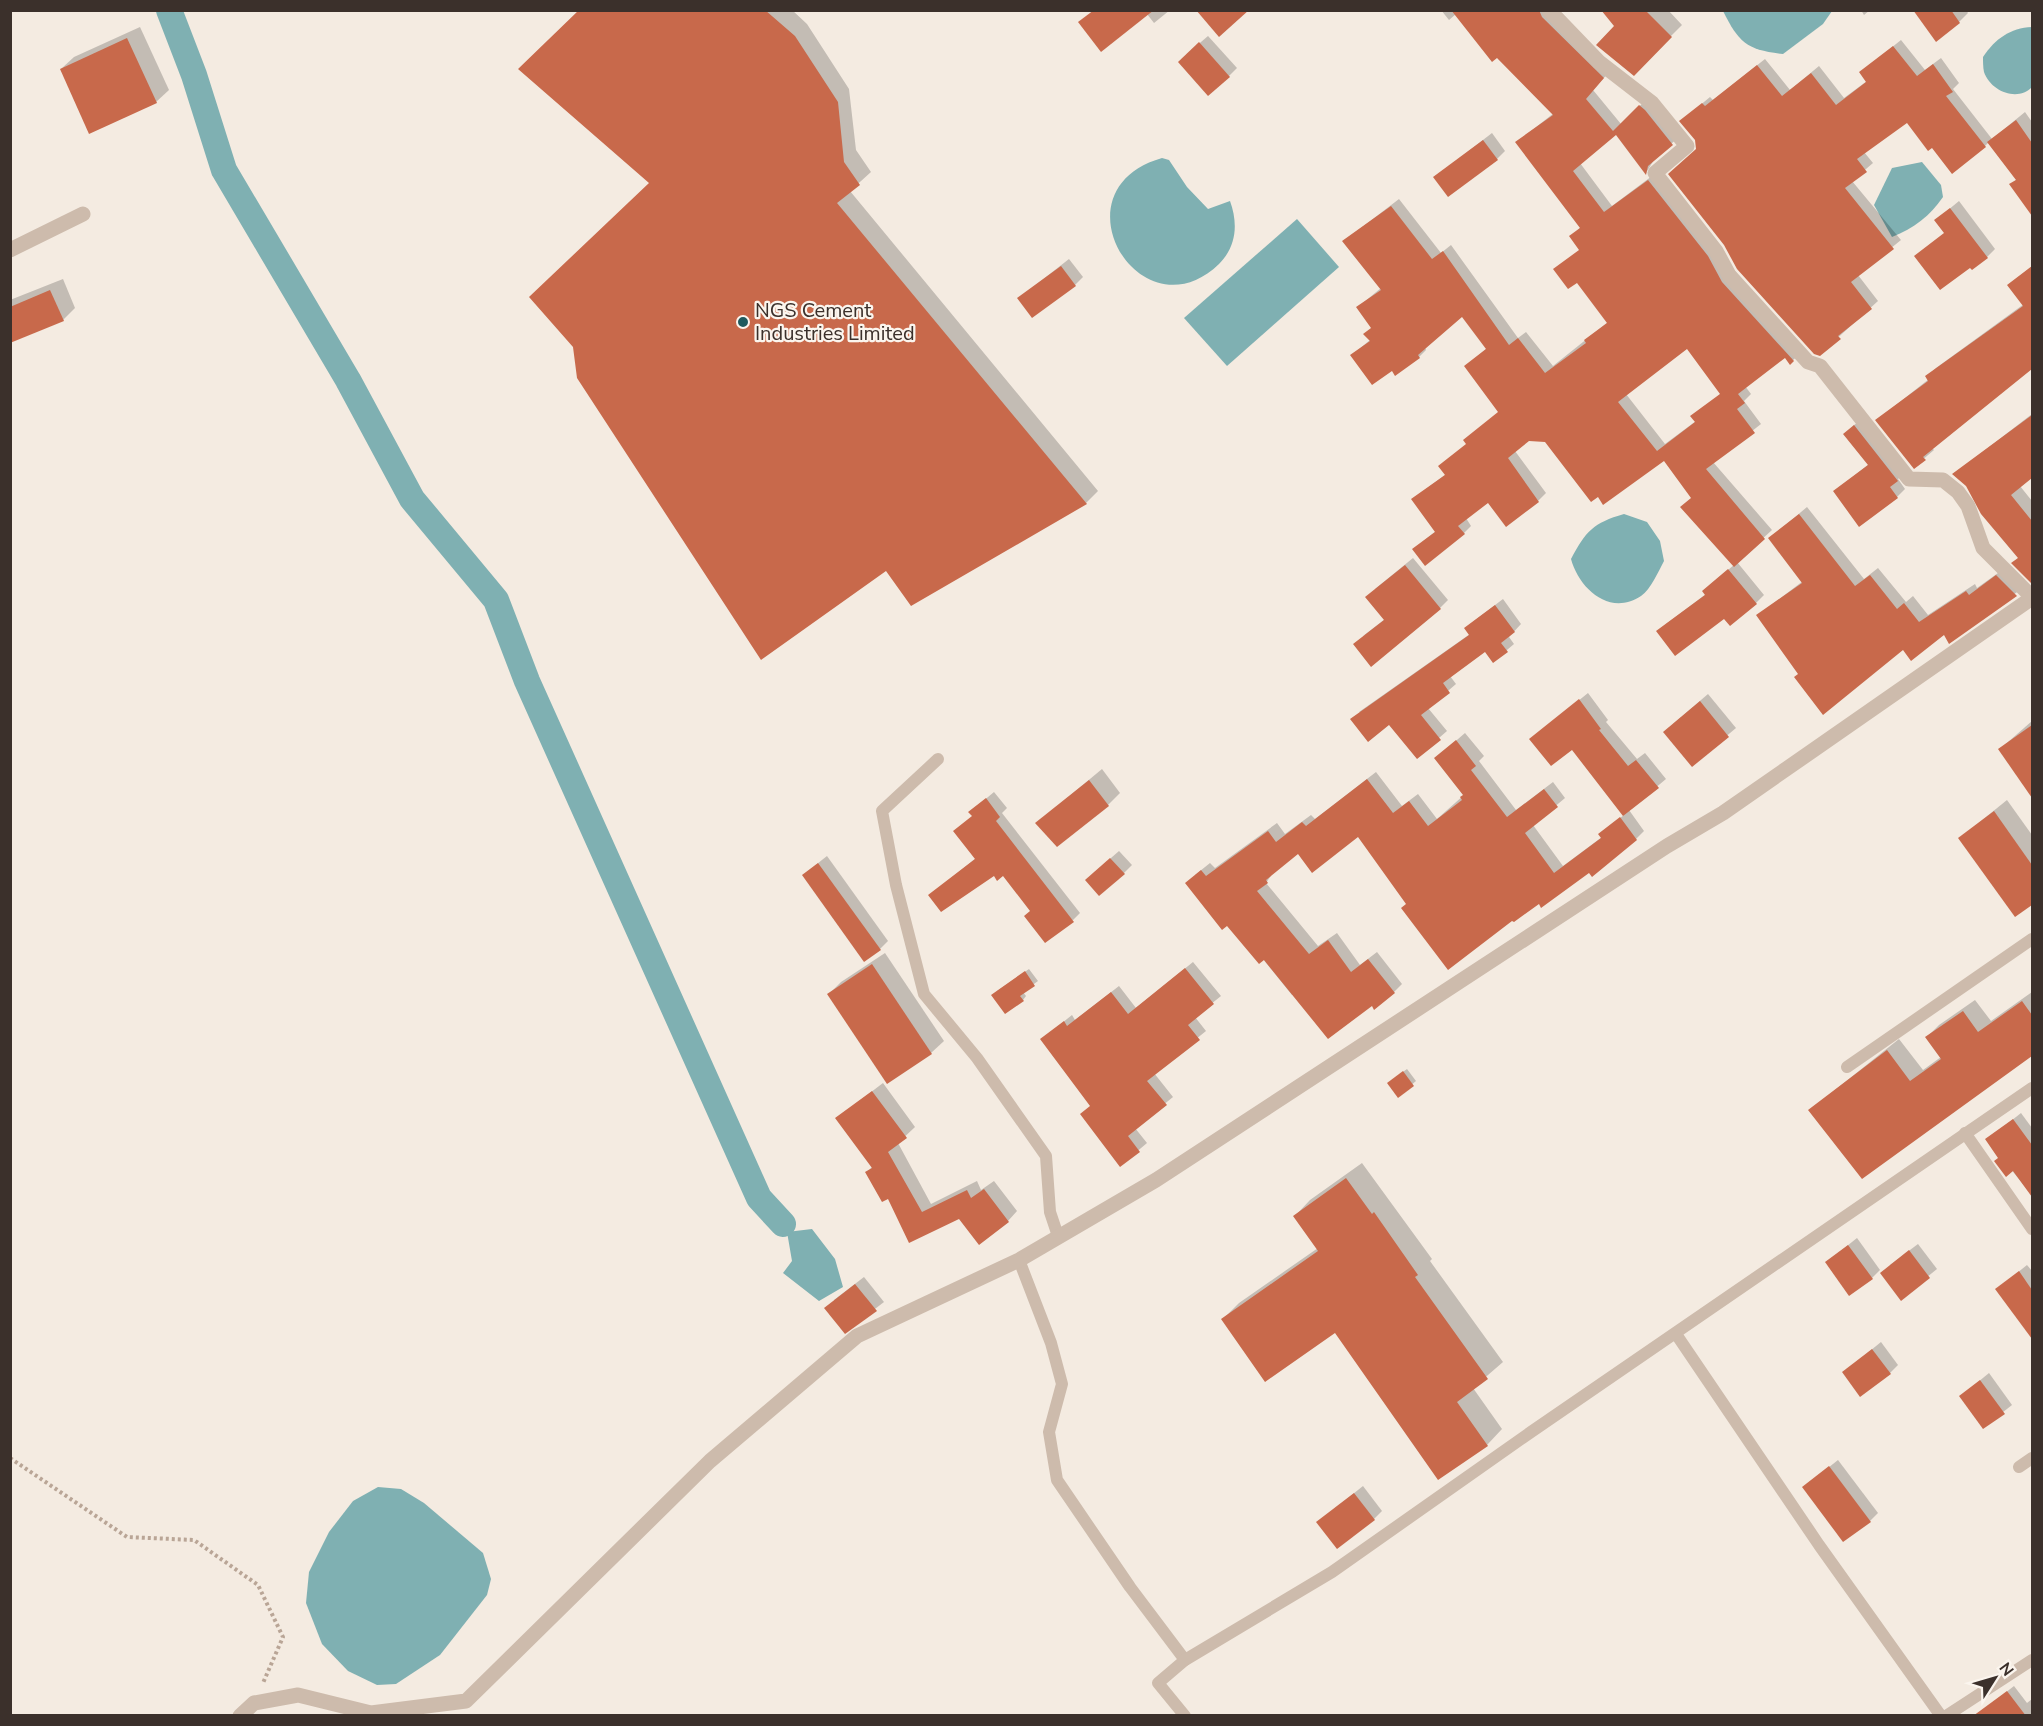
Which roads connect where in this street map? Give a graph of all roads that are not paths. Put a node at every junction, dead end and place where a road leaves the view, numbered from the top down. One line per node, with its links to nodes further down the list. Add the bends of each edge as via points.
1 (1550, 10): 4 (street, via 1599,62 1652,103 1687,146 1655,172 1716,251 1729,275 1808,362 1820,366 1909,479 1943,480 1958,492 1968,506 1983,548)
2 (83, 214): 3 (street)
3 (10, 250)
4 (2032, 598): 11 (street, via 1723,813 1156,1180)
5 (938, 759): 11 (lane, via 882,811 902,907 924,994 977,1058 1046,1156 1050,1212)
6 (2032, 939): 7 (lane)
7 (1846, 1067)
8 (2032, 1088): 9 (lane)
9 (1965, 1133): 10 (lane); 13 (lane)
10 (2032, 1229)
11 (1058, 1236): 12 (street)
12 (1019, 1260): 16 (lane, via 1051,1343 1062,1384 1049,1432 1057,1480); 18 (street, via 857,1336 710,1461 466,1701 371,1713 298,1695 254,1703)
13 (1676, 1334): 16 (lane, via 1332,1572); 20 (lane)
14 (2032, 1458): 15 (lane)
15 (2019, 1467)
16 (1185, 1660): 19 (lane, via 1158,1683)
17 (2032, 1660): 21 (lane)
18 (240, 1716)
19 (1185, 1716)
20 (1941, 1716)
21 (1946, 1716)

